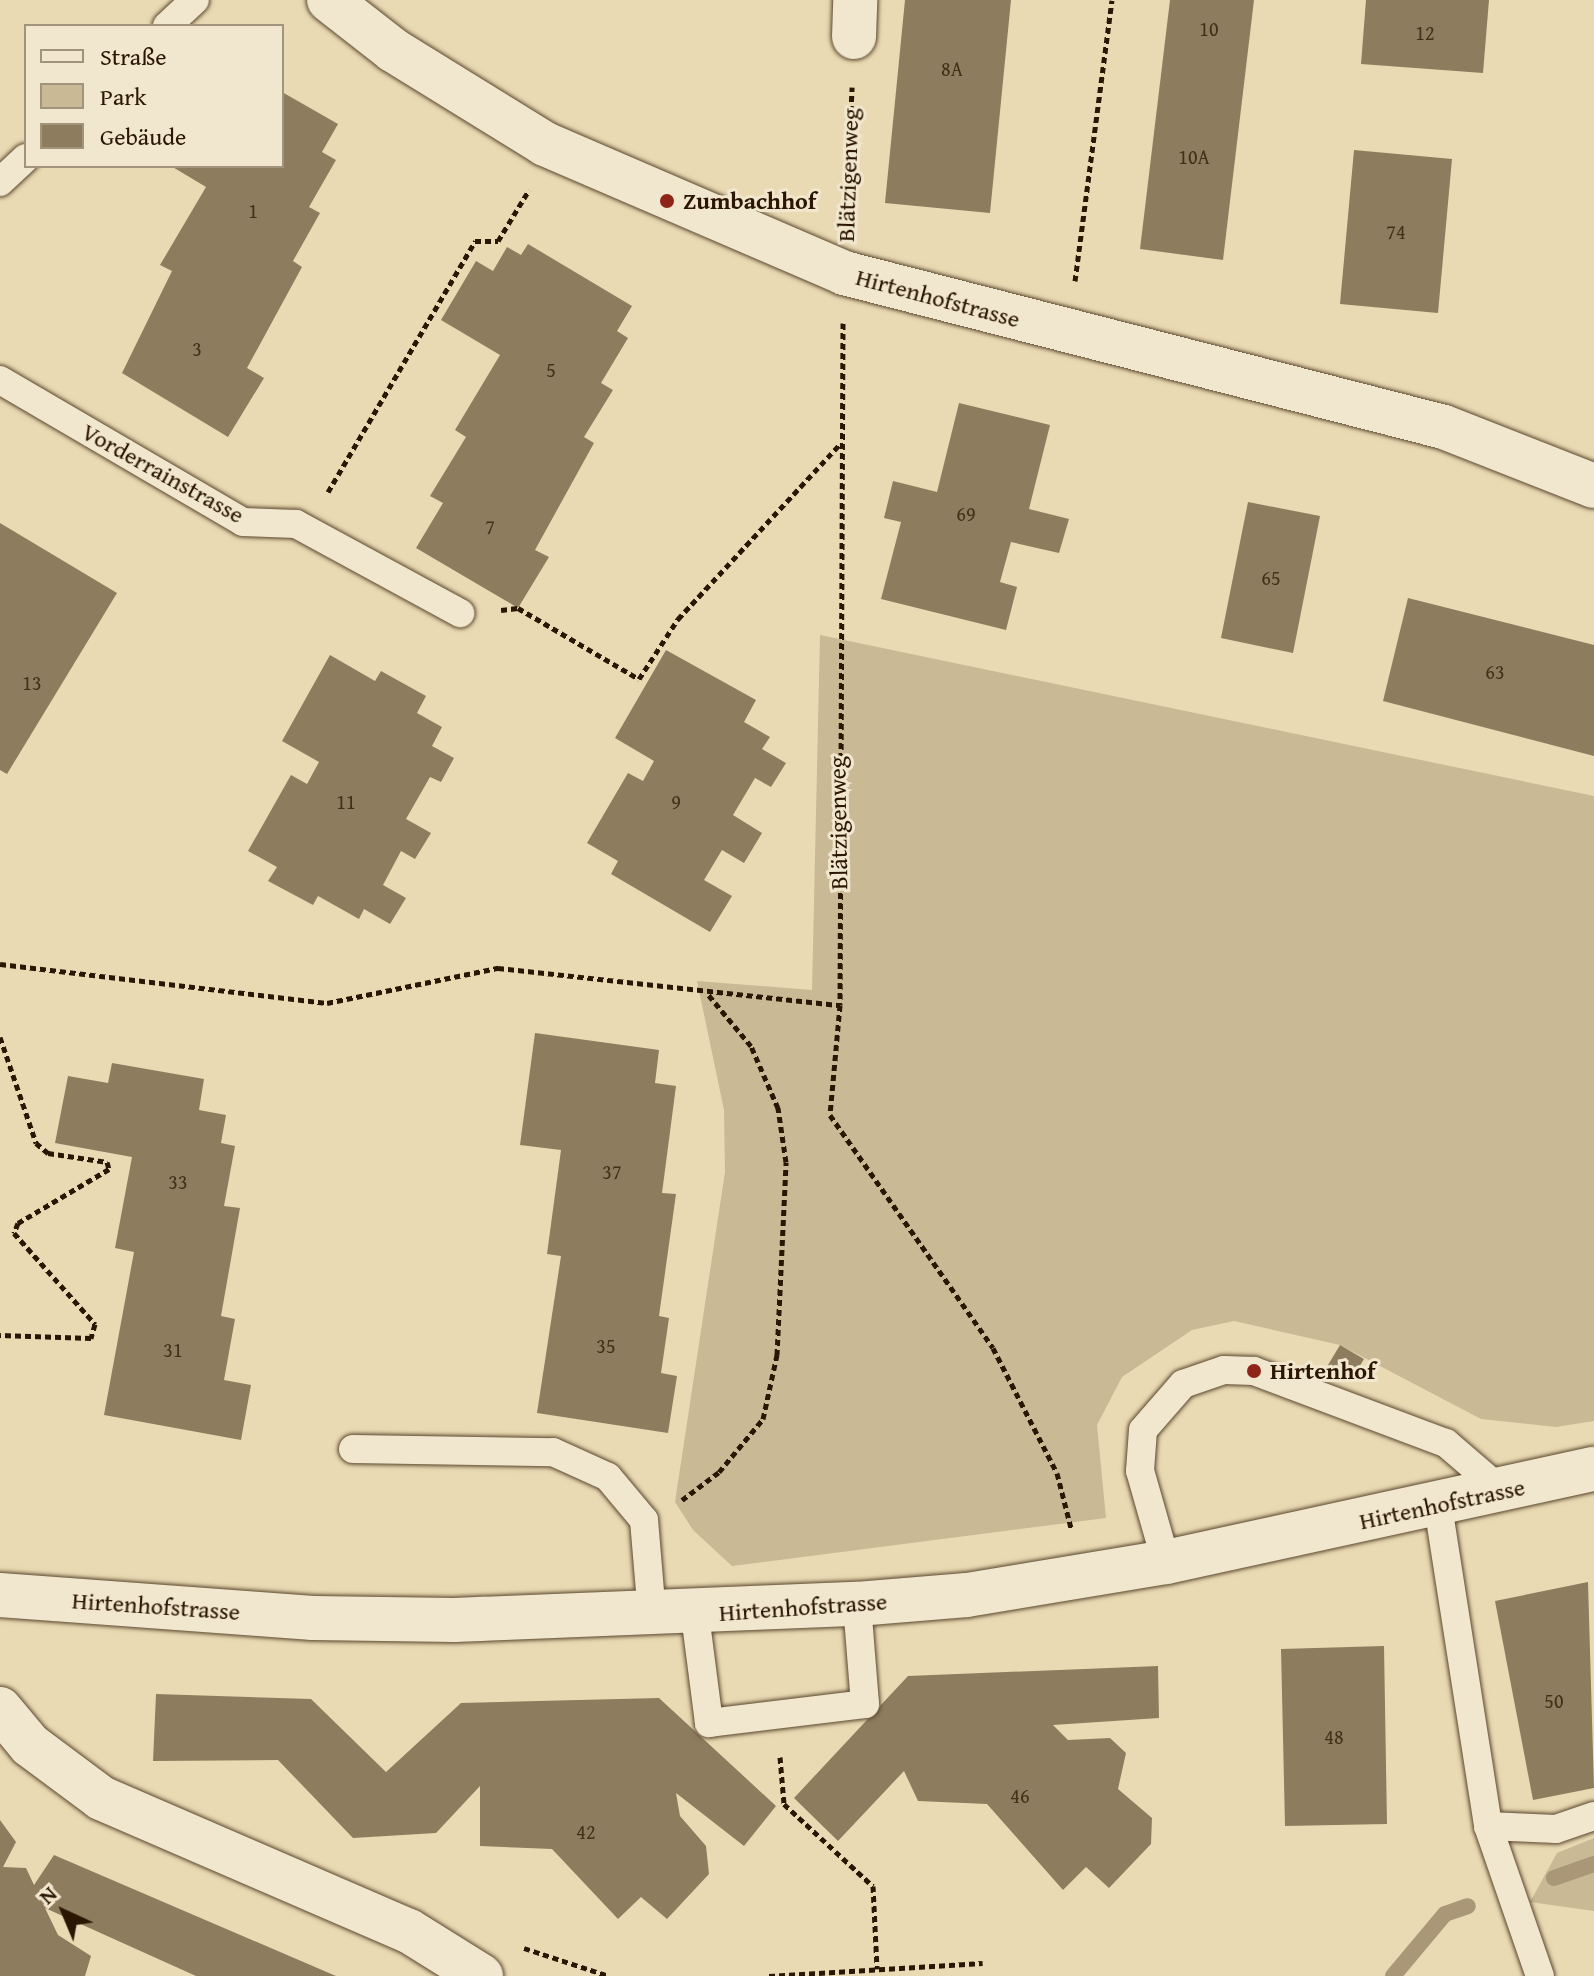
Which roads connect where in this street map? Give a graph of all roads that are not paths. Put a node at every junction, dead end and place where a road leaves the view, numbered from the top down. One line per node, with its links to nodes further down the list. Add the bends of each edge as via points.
1 (195, 0): 3 (lane)
2 (329, 0): 7 (street, Hirtenhofstrasse, via 393,50 545,144 844,273 1444,427)
3 (169, 24)
4 (24, 160): 5 (lane)
5 (0, 182)
6 (0, 380): 8 (lane, Vorderrainstrasse, via 243,522 306,529)
7 (1594, 486)
8 (460, 613)
9 (353, 1449): 17 (lane, via 553,1452 608,1477 645,1528)
10 (1594, 1469): 11 (street, Hirtenhofstrasse)
11 (1503, 1492): 12 (street, Hirtenhofstrasse); 13 (lane, via 1446,1443 1254,1371 1224,1370 1183,1384 1143,1430 1140,1471)
12 (1438, 1506): 13 (street, Hirtenhofstrasse); 20 (lane)
13 (1166, 1562): 15 (street, Hirtenhofstrasse)
14 (0, 1595): 17 (street, Hirtenhofstrasse, via 313,1618)
15 (857, 1604): 16 (street, Hirtenhofstrasse); 16 (lane, via 865,1704 709,1723)
16 (695, 1615): 17 (street, Hirtenhofstrasse)
17 (652, 1616)
18 (0, 1709): 21 (street, via 30,1745 101,1798 409,1931)
19 (1594, 1816): 20 (lane, via 1556,1829)
20 (1488, 1826): 22 (lane)
21 (481, 1976)
22 (1540, 1976)

